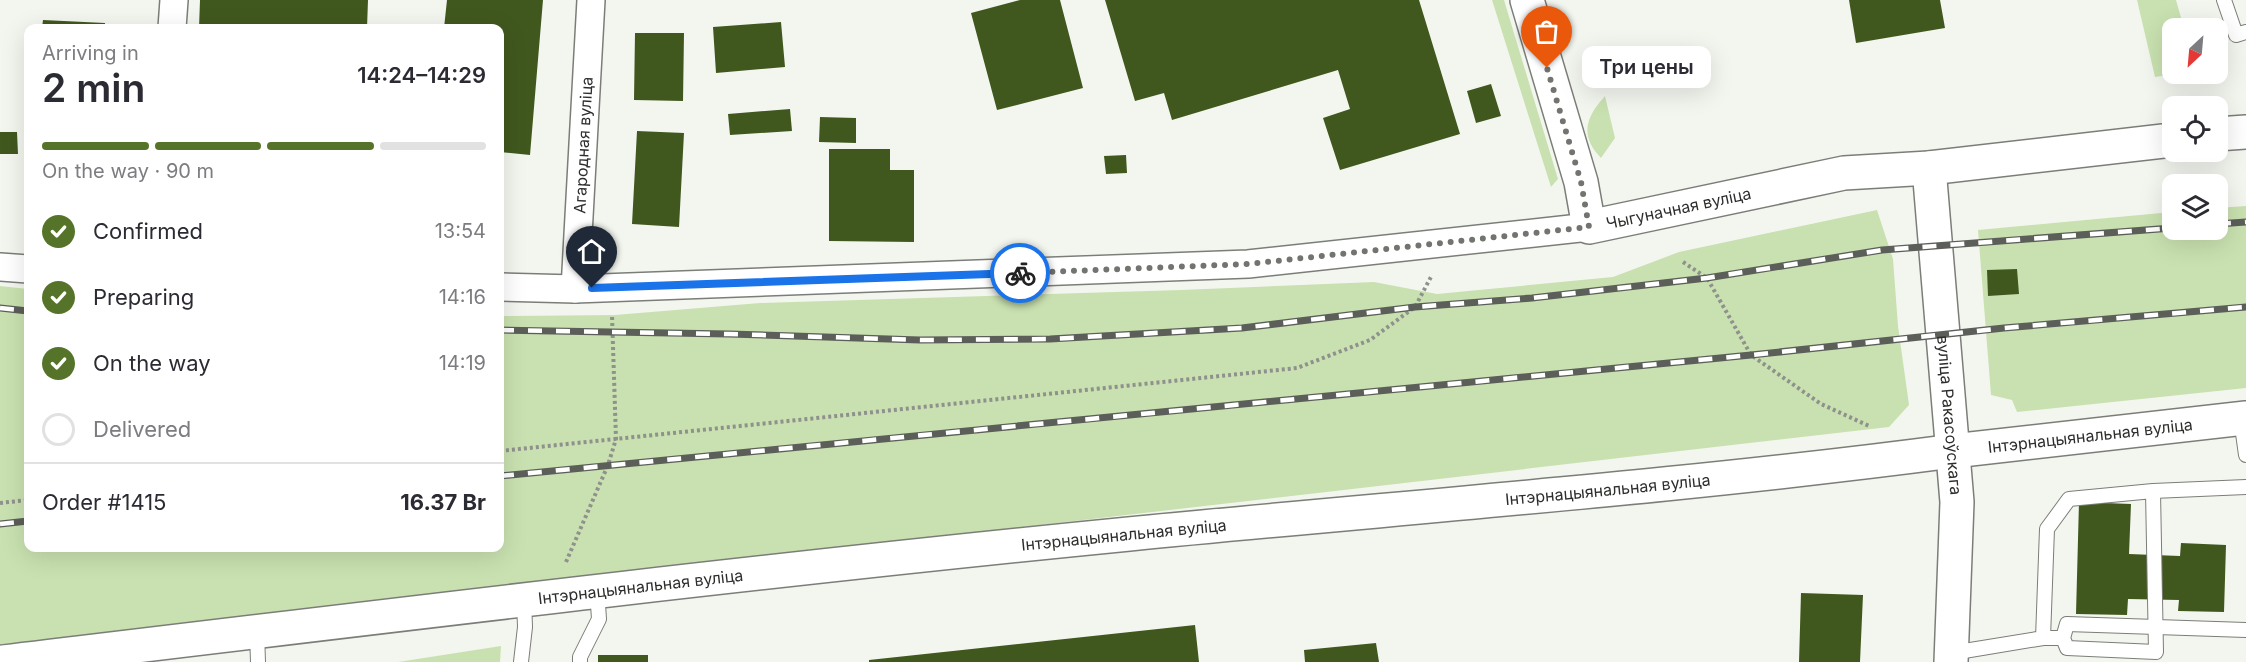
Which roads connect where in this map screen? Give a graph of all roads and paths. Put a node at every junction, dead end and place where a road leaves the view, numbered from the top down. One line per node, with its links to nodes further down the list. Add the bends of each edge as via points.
1 (174, 0): 5 (street)
2 (591, 0): 18 (street, Агародная вуліца)
3 (1527, 0): 11 (street, via 1581,182)
4 (2224, 0): 6 (lane, via 2236,35)
5 (172, 24)
6 (2246, 32)
7 (2246, 132): 8 (street)
8 (2228, 134)
9 (2162, 141): 10 (street, Чыгуначная вуліца)
10 (1929, 168): 11 (street, Чыгуначная вуліца, via 1844,173); 23 (street, вуліца Ракасоўскага)
11 (1589, 227): 12 (street, Чыгуначная вуліца)
12 (1449, 243): 17 (street, Чыгуначная вуліца, via 1248,264); 21 (path, via 1415,307 1370,340 1297,368)
13 (1683, 262): 20 (path, via 1707,278 1751,355 1821,404)
14 (0, 267): 15 (street)
15 (24, 269)
16 (504, 287): 18 (street, Чыгуначная вуліца)
17 (609, 288): 18 (street, Чыгуначная вуліца); 21 (path)
18 (575, 289)
19 (2244, 418): 23 (street, Інтэрнацыянальная вуліца); 24 (lane)
20 (1869, 426)
21 (616, 439): 22 (path); 29 (path)
22 (504, 451)
23 (1953, 451): 30 (street, Інтэрнацыянальная вуліца); 37 (street, вуліца Ракасоўскага, via 1958,502)
24 (2246, 455)
25 (2246, 487): 26 (lane)
26 (2153, 491): 32 (lane); 34 (lane, via 2069,499 2047,529)
27 (24, 500): 28 (path)
28 (0, 503)
29 (565, 567)
30 (597, 590): 31 (street, Інтэрнацыянальная вуліца); 40 (lane, via 599,619)
31 (524, 600): 36 (street, Інтэрнацыянальная вуліца); 39 (lane)
32 (2157, 628): 33 (lane); 35 (lane, via 2067,624); 35 (lane, via 2156,652 2067,648)
33 (2246, 630)
34 (2043, 638): 35 (lane); 37 (lane)
35 (2063, 638)
36 (257, 647): 38 (street, Інтэрнацыянальная вуліца)
37 (1952, 657)
38 (3, 662)
39 (521, 662)
40 (580, 662)

